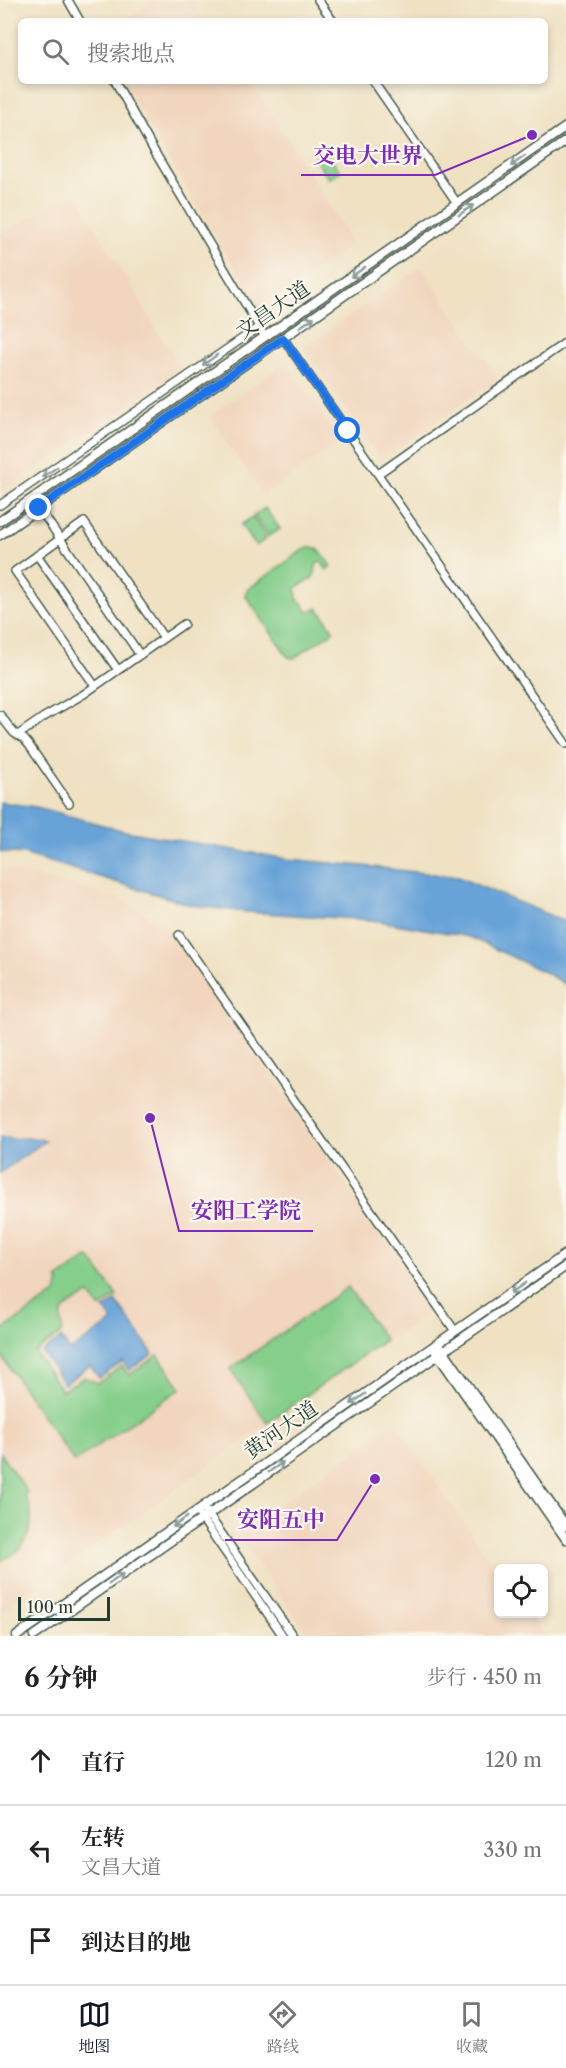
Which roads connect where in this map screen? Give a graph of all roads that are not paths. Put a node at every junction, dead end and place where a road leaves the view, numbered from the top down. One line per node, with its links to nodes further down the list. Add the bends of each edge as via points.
1 (68, 0): 3 (street)
2 (318, 0): 4 (street)
3 (78, 18)
4 (331, 18)
5 (117, 84): 10 (street)
6 (375, 84): 9 (street)
7 (566, 127): 9 (main road, 文昌大道, one-way to 9)
8 (566, 141): 12 (main road, 文昌大道, one-way to 8)
9 (457, 203): 11 (main road, 文昌大道, one-way to 11)
10 (259, 327): 11 (street); 15 (street, one-way to 15)
11 (265, 337): 17 (main road, 文昌大道)
12 (283, 338): 14 (street); 16 (main road, 文昌大道)
13 (566, 342): 14 (street)
14 (378, 474): 28 (street)
15 (0, 505)
16 (39, 508): 18 (main road, 文昌大道); 19 (street)
17 (0, 521)
18 (0, 535)
19 (60, 539): 20 (street); 22 (street, via 84,522); 23 (street)
20 (37, 555): 24 (street); 25 (street, via 15,571)
21 (184, 624): 22 (street)
22 (164, 638): 23 (street)
23 (141, 655): 24 (street)
24 (118, 670): 25 (street)
25 (95, 686): 27 (street)
26 (0, 715): 27 (street)
27 (18, 735): 29 (street, via 30,745)
28 (566, 744)
29 (69, 803)
30 (178, 935): 33 (street)
31 (566, 1254): 33 (main road, 黄河大道, one-way to 33)
32 (566, 1266): 34 (main road, 黄河大道)
33 (455, 1331): 34 (main road, 黄河大道)
34 (438, 1349): 35 (main road, 黄河大道); 36 (main road); 37 (main road)
35 (202, 1513): 38 (main road, 黄河大道, one-way to 38); 39 (main road, 黄河大道, one-way to 35); 40 (street); 41 (street)
36 (566, 1526)
37 (566, 1539)
38 (17, 1636)
39 (34, 1636)
40 (283, 1636)
41 (292, 1636)

